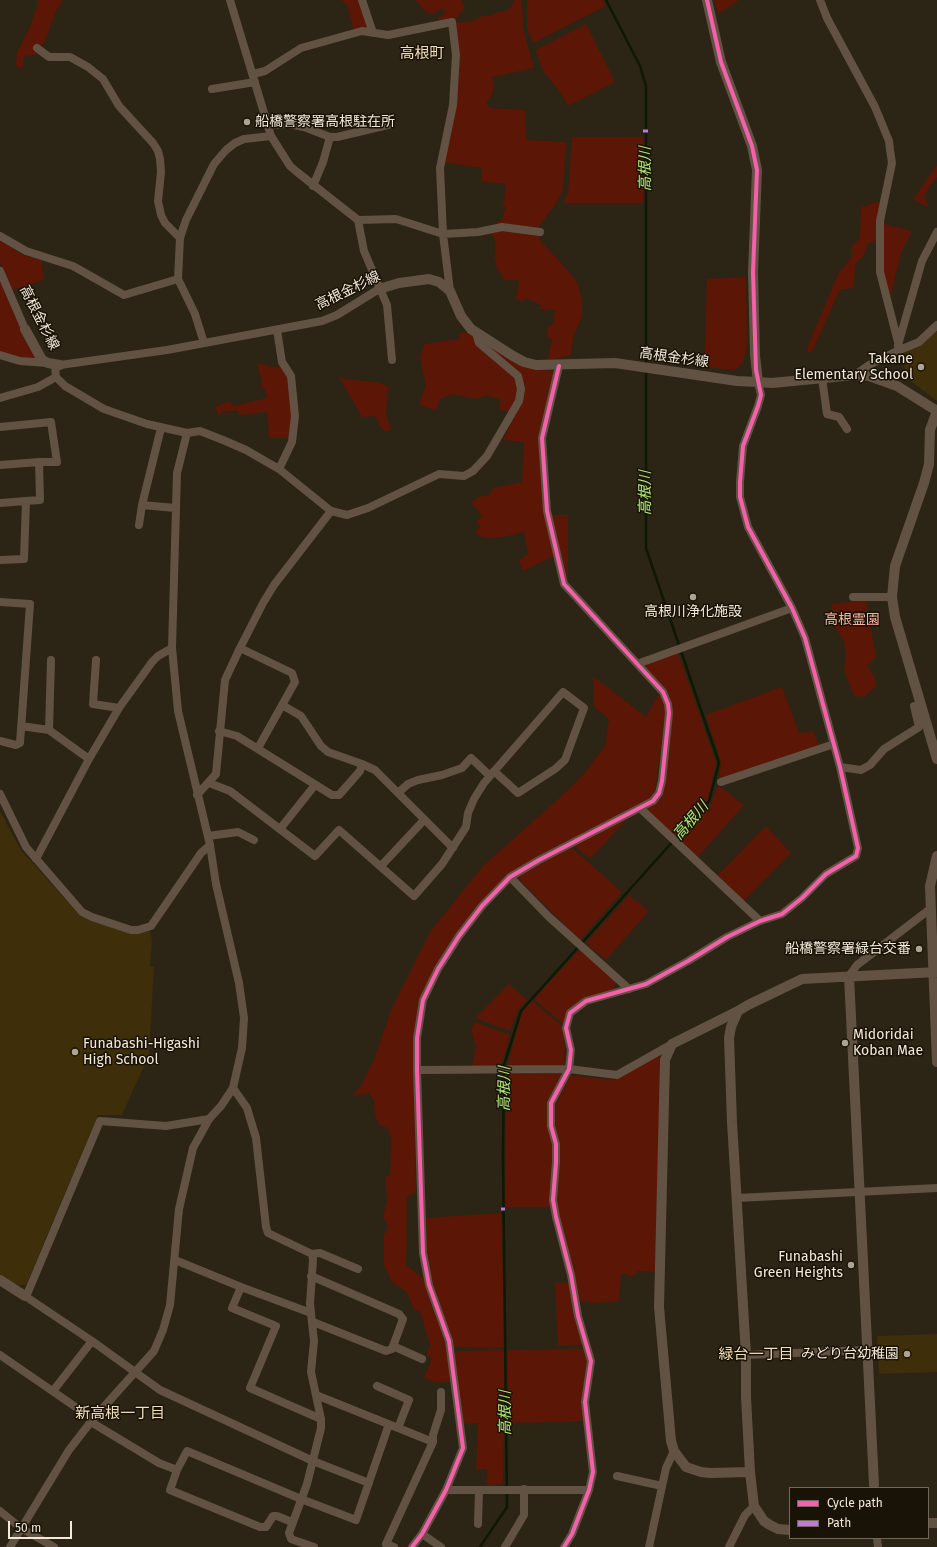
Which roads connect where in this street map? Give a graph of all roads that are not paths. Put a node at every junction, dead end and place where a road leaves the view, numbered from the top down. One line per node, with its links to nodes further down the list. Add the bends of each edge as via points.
1 (230, 0): 7 (street)
2 (362, 0): 5 (street)
3 (707, 0): 37 (street, via 730,90 752,146 757,170 753,272)
4 (820, 0): 29 (street, via 827,18 875,107 889,141 892,163 880,221 880,272)
5 (373, 33): 7 (street, via 362,31 301,48); 17 (street, via 388,35 452,22 456,56 453,105 440,168)
6 (37, 48): 19 (street, via 49,56 70,57 103,79 119,106 153,143 160,159 160,211 166,223)
7 (254, 78): 8 (street); 9 (street)
8 (212, 89)
9 (268, 125): 11 (street); 12 (street, via 288,124)
10 (388, 125): 12 (street)
11 (271, 136): 13 (street, via 290,166); 19 (street, via 244,139 235,142 226,150 214,164 186,220)
12 (330, 137): 13 (street)
13 (313, 186): 14 (street)
14 (358, 220): 17 (street, via 396,219); 22 (street, via 364,251)
15 (540, 232): 17 (street, via 502,227 478,232)
16 (937, 232): 29 (street, via 922,261)
17 (443, 234): 23 (street)
18 (0, 236): 21 (street, via 26,251 73,266 124,295)
19 (180, 238): 21 (street)
20 (0, 271): 25 (street, 高根金杉線)
21 (178, 279): 28 (street, via 195,314)
22 (379, 289): 23 (street, 高根金杉線, via 429,279 439,282); 26 (street, 高根金杉線, via 337,315 322,321); 31 (street, via 387,306 390,321)
23 (450, 291): 27 (street, 高根金杉線, via 461,316)
24 (937, 325): 29 (street, via 919,342)
25 (25, 329): 32 (street, 高根金杉線, via 37,353)
26 (277, 330): 28 (street, 高根金杉線); 46 (street, via 282,362 291,376 295,416 292,442)
27 (476, 333): 33 (street, 高根金杉線, via 524,362); 51 (street, via 479,344 518,376 521,389 519,401 487,456 473,471 464,476 439,474 360,512 347,515)
28 (204, 343): 32 (street, 高根金杉線)
29 (898, 348): 34 (street)
30 (0, 355): 32 (street, via 20,361)
31 (392, 360)
32 (54, 365): 35 (street)
33 (559, 366): 37 (street, 高根金杉線, via 615,363); 62 (street, via 542,438 546,511 564,584)
34 (855, 375): 36 (street, 高根金杉線); 39 (street, 高根金杉線, via 869,376 897,386)
35 (56, 377): 38 (street, via 38,388); 41 (street, via 65,386 104,409)
36 (822, 378): 37 (street, 高根金杉線); 42 (street, via 827,414 839,417)
37 (758, 382): 57 (street, via 761,395 743,446 740,498 748,527)
38 (0, 398)
39 (937, 411): 55 (street, via 930,430 929,464 895,566)
40 (0, 427): 44 (street, via 51,422 57,462)
41 (161, 428): 43 (street); 49 (street)
42 (847, 429)
43 (187, 433): 46 (street, via 200,431 223,440); 50 (street, via 177,472)
44 (39, 462): 45 (street); 47 (street, via 40,500)
45 (0, 465)
46 (279, 469): 51 (street)
47 (26, 500): 48 (street); 53 (street, via 24,559)
48 (0, 503)
49 (142, 505): 50 (street); 52 (street)
50 (175, 508): 58 (street)
51 (332, 511): 59 (street, via 274,585)
52 (139, 526)
53 (0, 560)
54 (853, 597): 55 (street)
55 (892, 597): 63 (street, via 894,617)
56 (0, 602): 66 (street, via 30,604)
57 (792, 608): 62 (street); 70 (street, via 805,638)
58 (172, 648): 65 (street, via 152,662); 81 (street, via 178,711)
59 (240, 648): 64 (street, via 292,673 295,682); 68 (street, via 225,680)
60 (51, 660): 67 (street)
61 (96, 660): 65 (street, via 93,704)
62 (637, 664): 83 (street, via 663,692 669,713 659,793 653,801)
63 (921, 704): 73 (street); 75 (street, via 914,706 919,727 884,749 870,765 861,770)
64 (282, 705): 71 (street); 74 (street, via 301,716 328,752)
65 (119, 708): 72 (street)
66 (21, 726): 67 (street); 69 (street, via 20,743 16,745)
67 (49, 730): 72 (street)
68 (219, 731): 71 (street, via 237,736); 78 (street, via 216,774)
69 (0, 741)
70 (834, 744): 75 (street); 77 (street)
71 (258, 748): 79 (street)
72 (89, 759): 91 (street)
73 (937, 759)
74 (362, 764): 79 (street, via 360,771 339,795 332,795); 82 (street, via 375,770)
75 (840, 767): 95 (street, via 857,838 856,856 826,874 782,914)
76 (492, 774): 76 (street, via 563,692 584,708 565,760 555,769 518,793); 82 (street, via 471,758 462,768 408,784); 89 (street, via 474,799 466,827)
77 (721, 782)
78 (209, 783): 81 (street); 85 (street, via 230,791)
79 (315, 785): 85 (street)
80 (0, 794): 91 (street, via 26,847)
81 (197, 794): 86 (street)
82 (398, 794): 84 (street)
83 (640, 808): 93 (street); 95 (street)
84 (424, 820): 89 (street); 92 (street)
85 (280, 829): 92 (street, via 315,856 339,830)
86 (208, 836): 87 (street, via 238,832); 88 (street)
87 (254, 840)
88 (210, 845): 91 (street, via 201,853 154,923 138,930 99,920 82,912); 104 (street, via 243,1006 242,1048)
89 (453, 848): 92 (street, via 414,896)
90 (937, 856): 94 (street, via 930,878)
91 (36, 859)
92 (381, 866)
93 (510, 877): 98 (street); 102 (street, via 482,906 438,969 423,1000 417,1038)
94 (930, 909): 96 (street); 97 (street, via 857,965)
95 (760, 921): 98 (street, via 646,984)
96 (935, 972): 97 (street); 101 (street)
97 (849, 976): 99 (street, via 802,979); 107 (street)
98 (629, 989): 103 (street, via 586,1001 570,1013 566,1028 571,1050)
99 (738, 1011): 100 (street); 108 (street, via 732,1022 729,1038)
100 (672, 1044): 103 (street, via 617,1075); 134 (street, via 666,1055 664,1067 659,1307)
101 (937, 1062)
102 (417, 1070): 103 (street); 143 (street, via 423,1253 429,1285 449,1341 463,1448)
103 (568, 1070): 145 (street, via 551,1103 551,1126 556,1144 553,1200 578,1316 591,1361 585,1402 593,1472)
104 (232, 1088): 105 (street, via 222,1106); 109 (street, via 247,1108 256,1138 268,1233)
105 (209, 1119): 110 (street, via 194,1148 186,1176 179,1209); 115 (street, via 166,1126 100,1121)
106 (937, 1188): 107 (street)
107 (859, 1192): 108 (street); 120 (street)
108 (737, 1198): 122 (street)
109 (312, 1254): 111 (street, via 320,1253); 112 (street)
110 (175, 1260): 114 (street); 124 (street, via 170,1305 163,1330 154,1351)
111 (358, 1269)
112 (311, 1276): 116 (street); 119 (street, via 399,1314 404,1319)
113 (0, 1280): 115 (street)
114 (241, 1287): 116 (street); 129 (street, via 232,1308 276,1326 250,1388)
115 (25, 1296): 118 (street)
116 (312, 1313): 117 (street)
117 (313, 1322): 119 (street, via 386,1351); 128 (street, via 314,1341 310,1372)
118 (92, 1341): 124 (street); 126 (street)
119 (393, 1346): 123 (street)
120 (867, 1350): 122 (street); 141 (street)
121 (0, 1355): 126 (street)
122 (746, 1355): 137 (street)
123 (422, 1359)
124 (136, 1372): 130 (street); 135 (street, via 160,1390)
125 (377, 1386): 132 (street, via 409,1400)
126 (53, 1391): 130 (street)
127 (441, 1392): 133 (street, via 441,1410)
128 (316, 1395): 129 (street); 131 (street)
129 (322, 1420): 135 (street)
130 (92, 1421): 136 (street, via 159,1462); 151 (street, via 69,1450)
131 (389, 1424): 132 (street); 139 (street)
132 (398, 1428): 133 (street)
133 (433, 1442): 157 (street, via 386,1544)
134 (674, 1451): 137 (street, via 686,1467 701,1472); 140 (street, via 666,1468)
135 (313, 1461): 139 (street); 146 (street)
136 (177, 1470): 146 (street, via 187,1451); 149 (street, via 170,1490 260,1527 266,1527 273,1516)
137 (750, 1472): 147 (street)
138 (617, 1476): 140 (street)
139 (369, 1483): 146 (street, via 356,1520)
140 (662, 1486): 162 (street)
141 (874, 1486)
142 (524, 1489): 144 (street); 145 (street); 160 (street, via 524,1516)
143 (446, 1490): 144 (street); 153 (street)
144 (479, 1490): 150 (street)
145 (589, 1490): 161 (street, via 572,1534)
146 (301, 1500): 149 (street)
147 (754, 1506): 152 (street, via 764,1521); 163 (street, via 745,1515)
148 (0, 1511): 151 (street)
149 (292, 1522): 156 (street, via 289,1534 291,1538)
150 (478, 1524)
151 (21, 1528): 154 (street); 155 (street)
152 (789, 1530)
153 (422, 1534): 158 (street); 159 (street)
154 (10, 1547)
155 (54, 1547)
156 (314, 1547)
157 (394, 1547)
158 (412, 1547)
159 (441, 1547)
160 (505, 1547)
161 (564, 1547)
162 (649, 1547)
163 (729, 1547)

